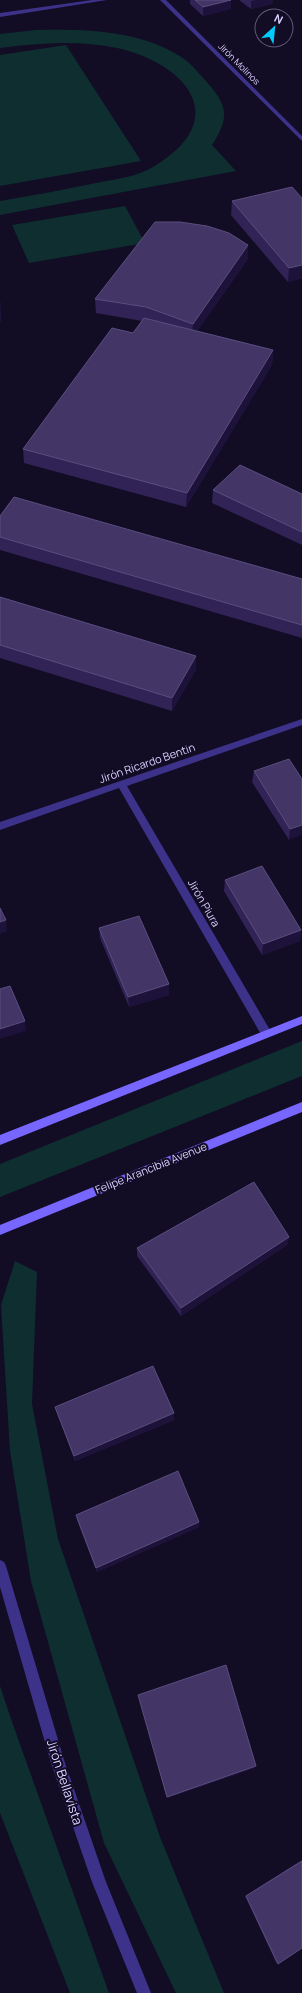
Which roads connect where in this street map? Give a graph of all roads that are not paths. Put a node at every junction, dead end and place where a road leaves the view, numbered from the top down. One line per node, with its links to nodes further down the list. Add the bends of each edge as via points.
1 (104, 0): 3 (street)
2 (163, 0): 4 (street, Jirón Molinos)
3 (0, 15)
4 (302, 140)
5 (302, 722): 6 (street, Jirón Ricardo Bentin)
6 (122, 785): 7 (street, Jirón Ricardo Bentin); 9 (street, Jirón Piura)
7 (0, 826)
8 (302, 1020): 9 (main road)
9 (266, 1033): 11 (main road)
10 (302, 1107): 12 (main road, Felipe Arancibia Avenue)
11 (0, 1140)
12 (0, 1230)
13 (0, 1566): 14 (street, Jirón Bellavista, via 58,1763 99,1882)
14 (144, 1993)

